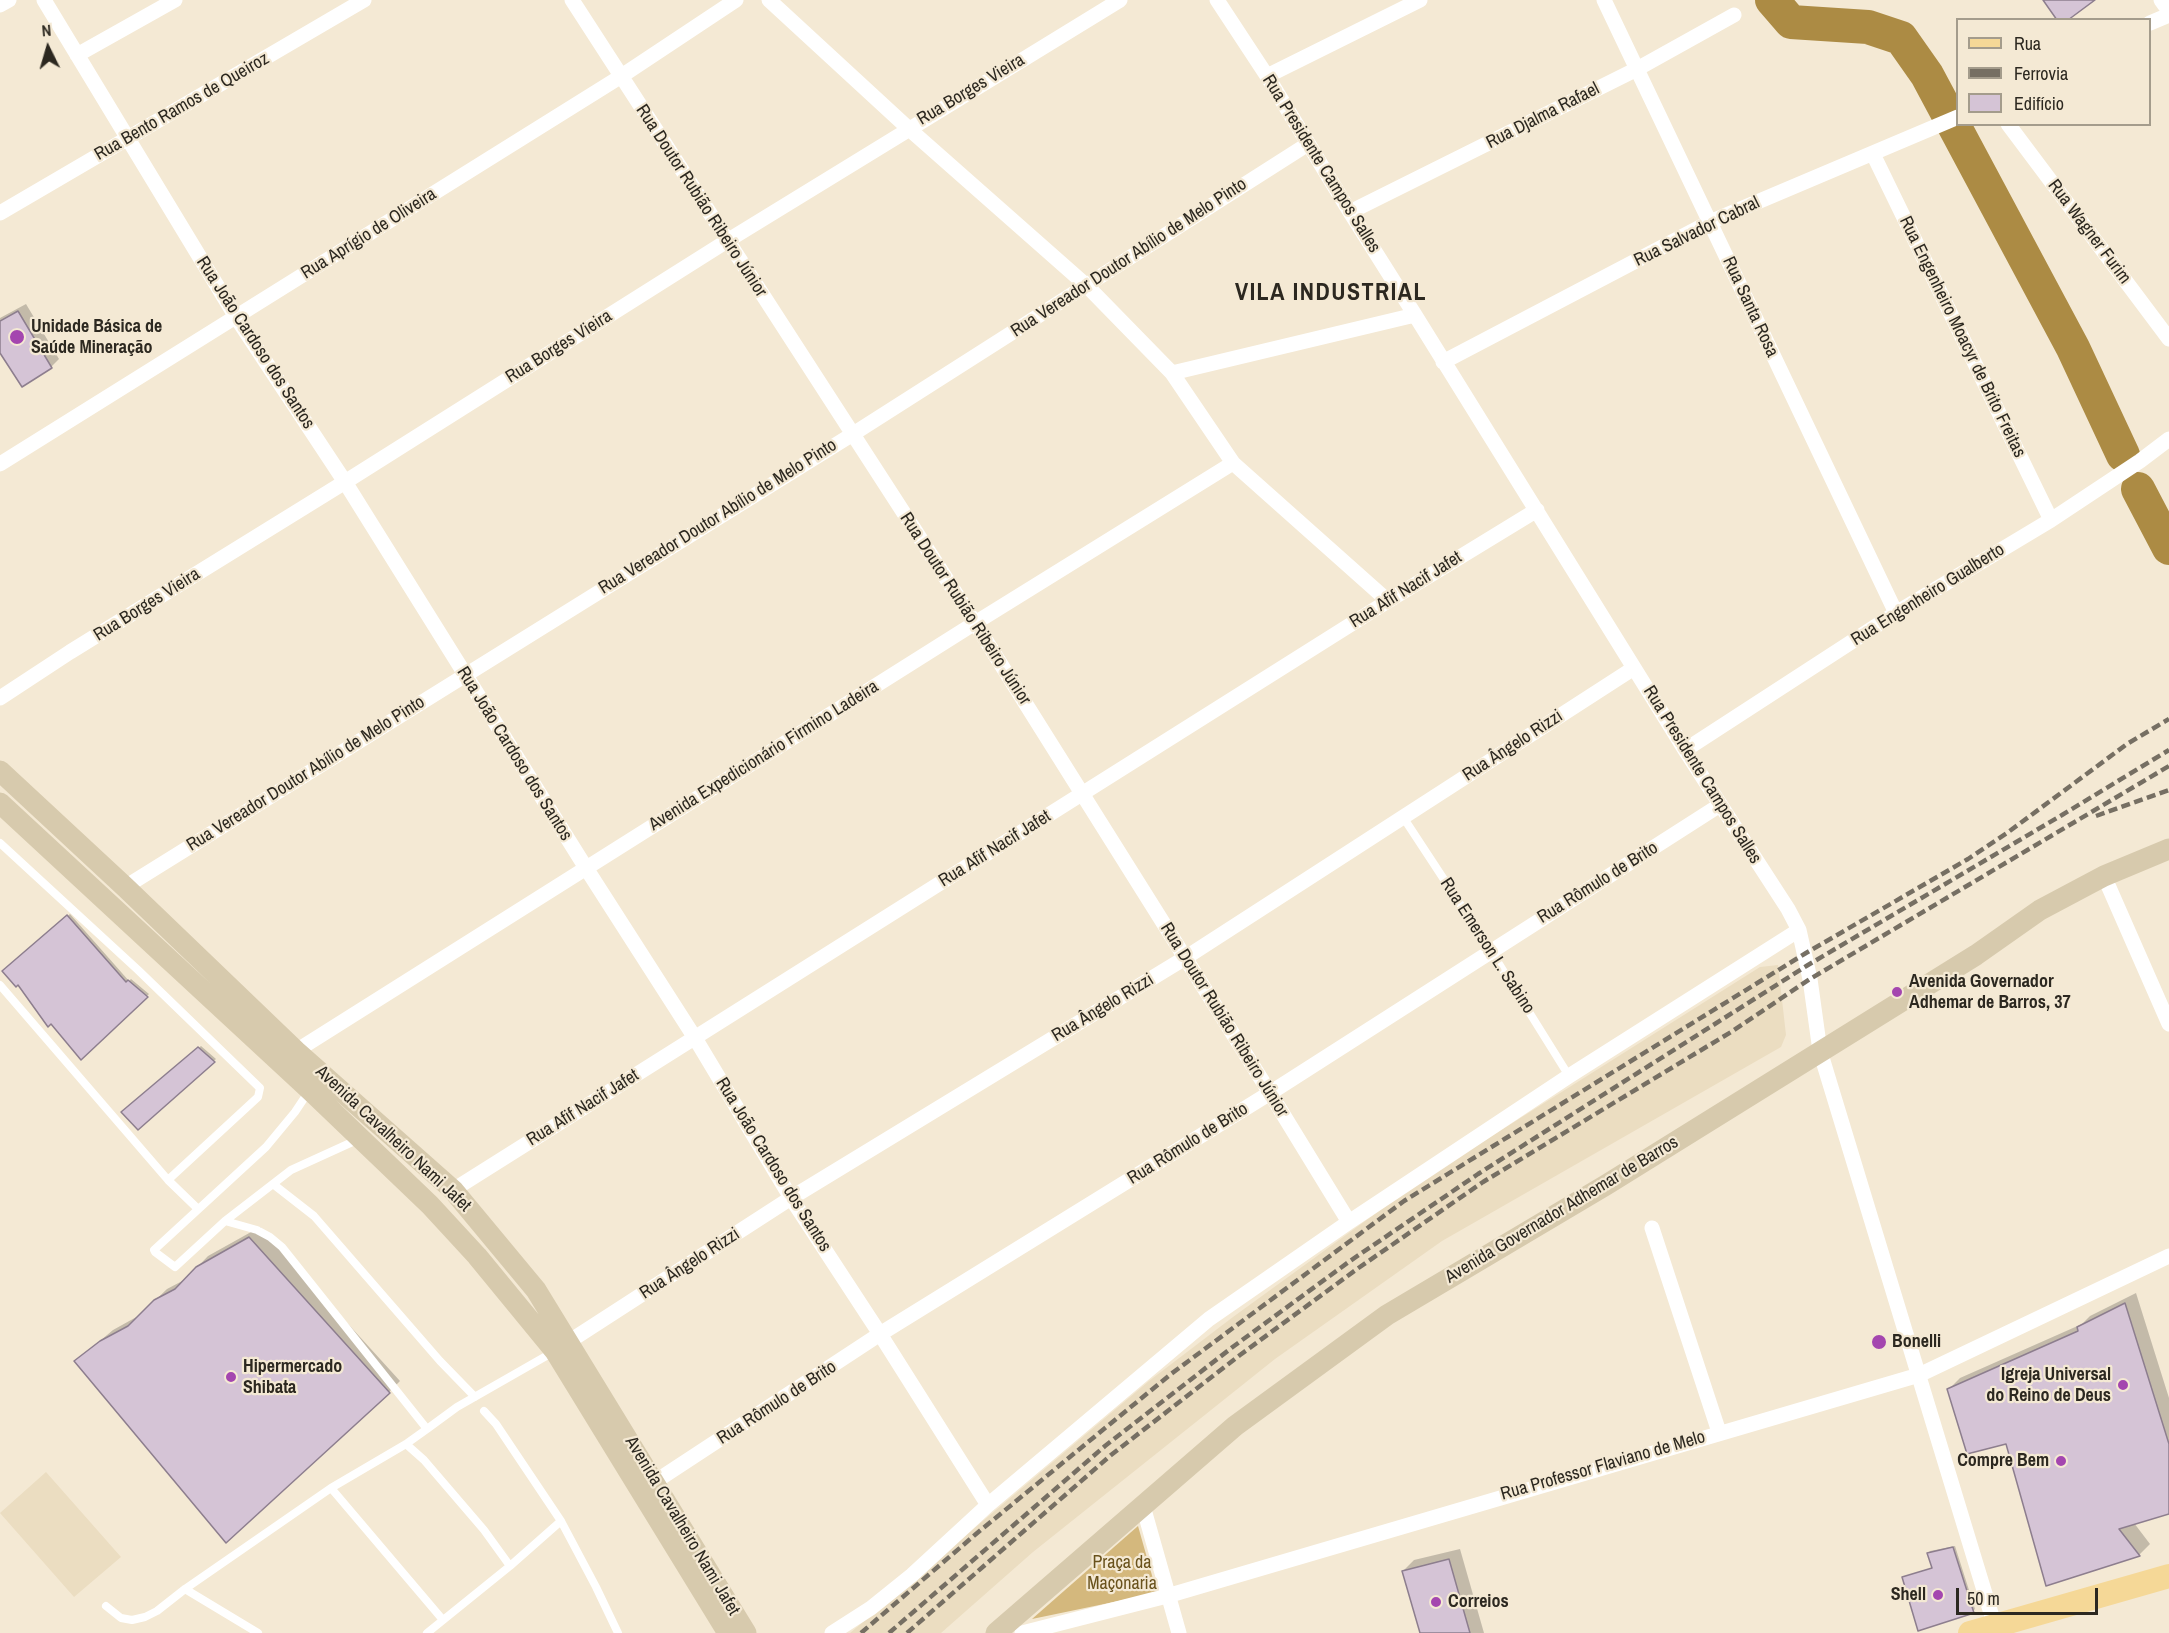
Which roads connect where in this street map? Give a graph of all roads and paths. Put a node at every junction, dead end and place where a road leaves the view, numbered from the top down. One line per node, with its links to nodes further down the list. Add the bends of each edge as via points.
1 (9, 0): 13 (street)
2 (44, 0): 17 (street, Rua João Cardoso dos Santos)
3 (175, 0): 17 (street)
4 (364, 0): 24 (street, Rua Bento Ramos de Queiroz)
5 (572, 0): 20 (street, Rua Doutor Rubião Ribeiro Júnior)
6 (736, 0): 20 (street, Rua Aprígio de Oliveira)
7 (769, 0): 23 (street)
8 (1120, 0): 23 (street, Rua Borges Vieira)
9 (1217, 0): 19 (street, Rua Presidente Campos Salles)
10 (1420, 0): 19 (street)
11 (1604, 0): 18 (street, Rua Santa Rosa)
12 (2161, 0): 14 (street)
13 (0, 5)
14 (2169, 13): 16 (street)
15 (1734, 15): 18 (street, Rua Djalma Rafael)
16 (2151, 22)
17 (77, 56): 24 (street, Rua João Cardoso dos Santos)
18 (1637, 69): 27 (street, Rua Djalma Rafael); 29 (street, Rua Santa Rosa)
19 (1268, 76): 25 (street, Rua Presidente Campos Salles)
20 (620, 77): 30 (street, Rua Doutor Rubião Ribeiro Júnior); 33 (street, Rua Aprígio de Oliveira)
21 (1956, 118): 26 (street, Rua Salvador Cabral)
22 (2009, 126): 34 (street, Rua Wagner Furim)
23 (908, 128): 30 (street, Rua Borges Vieira); 31 (street)
24 (127, 139): 28 (street, Rua Bento Ramos de Queiroz); 33 (street, Rua João Cardoso dos Santos)
25 (1308, 144): 27 (street, Rua Presidente Campos Salles); 31 (street, Rua Vereador Doutor Abílio de Melo Pinto)
26 (1873, 154): 29 (street, Rua Salvador Cabral); 43 (street, Rua Engenheiro Moacyr de Brito Freitas)
27 (1350, 212): 32 (street, Rua Presidente Campos Salles)
28 (0, 213)
29 (1710, 222): 35 (street, Rua Salvador Cabral); 45 (street, Rua Santa Rosa)
30 (727, 241): 37 (street, Rua Doutor Rubião Ribeiro Júnior); 41 (street, Rua Borges Vieira)
31 (1087, 286): 36 (street); 37 (street, Rua Vereador Doutor Abílio de Melo Pinto)
32 (1416, 315): 35 (street, Rua Presidente Campos Salles); 36 (street)
33 (236, 317): 40 (street, Rua Aprígio de Oliveira); 41 (street, Rua João Cardoso dos Santos)
34 (2169, 339)
35 (1443, 362): 42 (street, Rua Presidente Campos Salles)
36 (1172, 373): 39 (street)
37 (853, 434): 46 (street, Rua Doutor Rubião Ribeiro Júnior); 48 (street, Rua Vereador Doutor Abílio de Melo Pinto)
38 (2169, 439): 43 (street, Rua Engenheiro Gualberto)
39 (1233, 462): 44 (street); 46 (street, Avenida Expedicionário Firmino Ladeira)
40 (0, 464)
41 (345, 482): 48 (street, Rua João Cardoso dos Santos); 49 (street, Rua Borges Vieira)
42 (1537, 510): 44 (street, Rua Afif Nacif Jafet); 47 (street, Rua Presidente Campos Salles)
43 (2050, 520): 45 (street, Rua Engenheiro Gualberto)
44 (1388, 601): 52 (street, Rua Afif Nacif Jafet)
45 (1896, 613): 50 (street, Rua Engenheiro Gualberto)
46 (975, 622): 52 (street, Rua Doutor Rubião Ribeiro Júnior); 58 (street, Avenida Expedicionário Firmino Ladeira)
47 (1634, 668): 50 (street, Rua Presidente Campos Salles); 55 (street, Rua Ângelo Rizzi)
48 (465, 674): 58 (street, Rua João Cardoso dos Santos); 60 (street, Rua Vereador Doutor Abílio de Melo Pinto)
49 (0, 698)
50 (1685, 750): 54 (street, Rua Presidente Campos Salles)
51 (0, 771): 60 (main road, Avenida Cavalheiro Nami Jafet)
52 (1083, 794): 63 (street, Rua Doutor Rubião Ribeiro Júnior); 66 (street, Rua Afif Nacif Jafet)
53 (0, 803): 68 (main road, Avenida Cavalheiro Nami Jafet)
54 (1720, 805): 61 (street, Rua Presidente Campos Salles); 62 (street, Rua Rômulo de Brito)
55 (1403, 817): 62 (lane, Rua Emerson L. Sabino); 63 (street, Rua Ângelo Rizzi)
56 (0, 843): 73 (lane, via 260,1088 258,1097)
57 (2169, 849): 59 (main road, Avenida Governador Adhemar de Barros)
58 (586, 868): 66 (street, Rua João Cardoso dos Santos); 68 (street, Avenida Expedicionário Firmino Ladeira)
59 (2104, 876): 65 (street); 67 (main road, Avenida Governador Adhemar de Barros, via 2040,910 1976,955)
60 (125, 887): 68 (main road, Avenida Cavalheiro Nami Jafet)
61 (1799, 930): 67 (street, Rua Presidente Campos Salles); 69 (street)
62 (1491, 951): 69 (lane, Rua Emerson L. Sabino); 71 (street, Rua Rômulo de Brito)
63 (1185, 958): 71 (street, Rua Doutor Rubião Ribeiro Júnior); 76 (street, Rua Ângelo Rizzi)
64 (0, 985): 73 (lane)
65 (2169, 1024)
66 (695, 1038): 75 (street, Rua Afif Nacif Jafet); 76 (street, Rua João Cardoso dos Santos)
67 (1820, 1051): 84 (street, Rua Presidente Campos Salles); 93 (main road, Avenida Governador Adhemar de Barros, via 1606,1185 1387,1315 1235,1426)
68 (290, 1059): 70 (main road, Avenida Cavalheiro Nami Jafet); 75 (main road, Avenida Cavalheiro Nami Jafet)
69 (1569, 1076): 79 (street)
70 (310, 1090): 72 (main road, Avenida Cavalheiro Nami Jafet); 77 (lane, via 266,1147)
71 (1270, 1093): 79 (street, Rua Doutor Rubião Ribeiro Júnior); 82 (street, Rua Rômulo de Brito)
72 (361, 1138): 74 (lane, via 311,1159); 83 (main road, Avenida Cavalheiro Nami Jafet, via 430,1205)
73 (168, 1179): 77 (lane)
74 (273, 1184): 78 (lane); 85 (lane, via 314,1216)
75 (453, 1190): 83 (main road, Avenida Cavalheiro Nami Jafet, via 536,1290)
76 (791, 1198): 82 (street, Rua João Cardoso dos Santos); 83 (street, Rua Ângelo Rizzi)
77 (198, 1209): 78 (lane, via 154,1250 173,1267)
78 (225, 1221): 87 (lane, via 257,1230 282,1247)
79 (1349, 1222): 92 (street, via 1209,1319)
80 (1652, 1228): 88 (street)
81 (2169, 1256): 84 (street, Rua Professor Flaviano de Melo)
82 (880, 1334): 90 (street, Rua Rômulo de Brito); 92 (street, Rua João Cardoso dos Santos)
83 (562, 1347): 85 (lane); 90 (main road, Avenida Cavalheiro Nami Jafet)
84 (1919, 1375): 88 (street, Rua Professor Flaviano de Melo); 101 (street, Rua Presidente Campos Salles)
85 (475, 1397): 87 (lane)
86 (484, 1411): 94 (lane)
87 (427, 1429): 89 (lane)
88 (1719, 1432): 98 (street, Rua Professor Flaviano de Melo)
89 (406, 1444): 91 (lane); 95 (lane, via 484,1530)
90 (648, 1487): 105 (main road, Avenida Cavalheiro Nami Jafet); 106 (main road, Avenida Cavalheiro Nami Jafet)
91 (331, 1488): 97 (lane); 100 (lane)
92 (988, 1505): 107 (street, via 912,1575)
93 (1143, 1506): 98 (street); 108 (main road, Avenida Governador Adhemar de Barros)
94 (561, 1521): 95 (lane); 104 (lane)
95 (510, 1566): 100 (lane)
96 (2169, 1576): 101 (main road)
97 (185, 1588): 99 (lane, via 157,1611 132,1620 121,1618); 102 (lane)
98 (1167, 1596): 109 (street, Rua Professor Flaviano de Melo); 110 (street)
99 (106, 1606)
100 (443, 1620): 103 (lane)
101 (1996, 1629): 111 (main road)
102 (258, 1633)
103 (427, 1633)
104 (618, 1633)
105 (728, 1633)
106 (746, 1633)
107 (832, 1633)
108 (996, 1633)
109 (1022, 1633)
110 (1179, 1633)
111 (1970, 1633)

